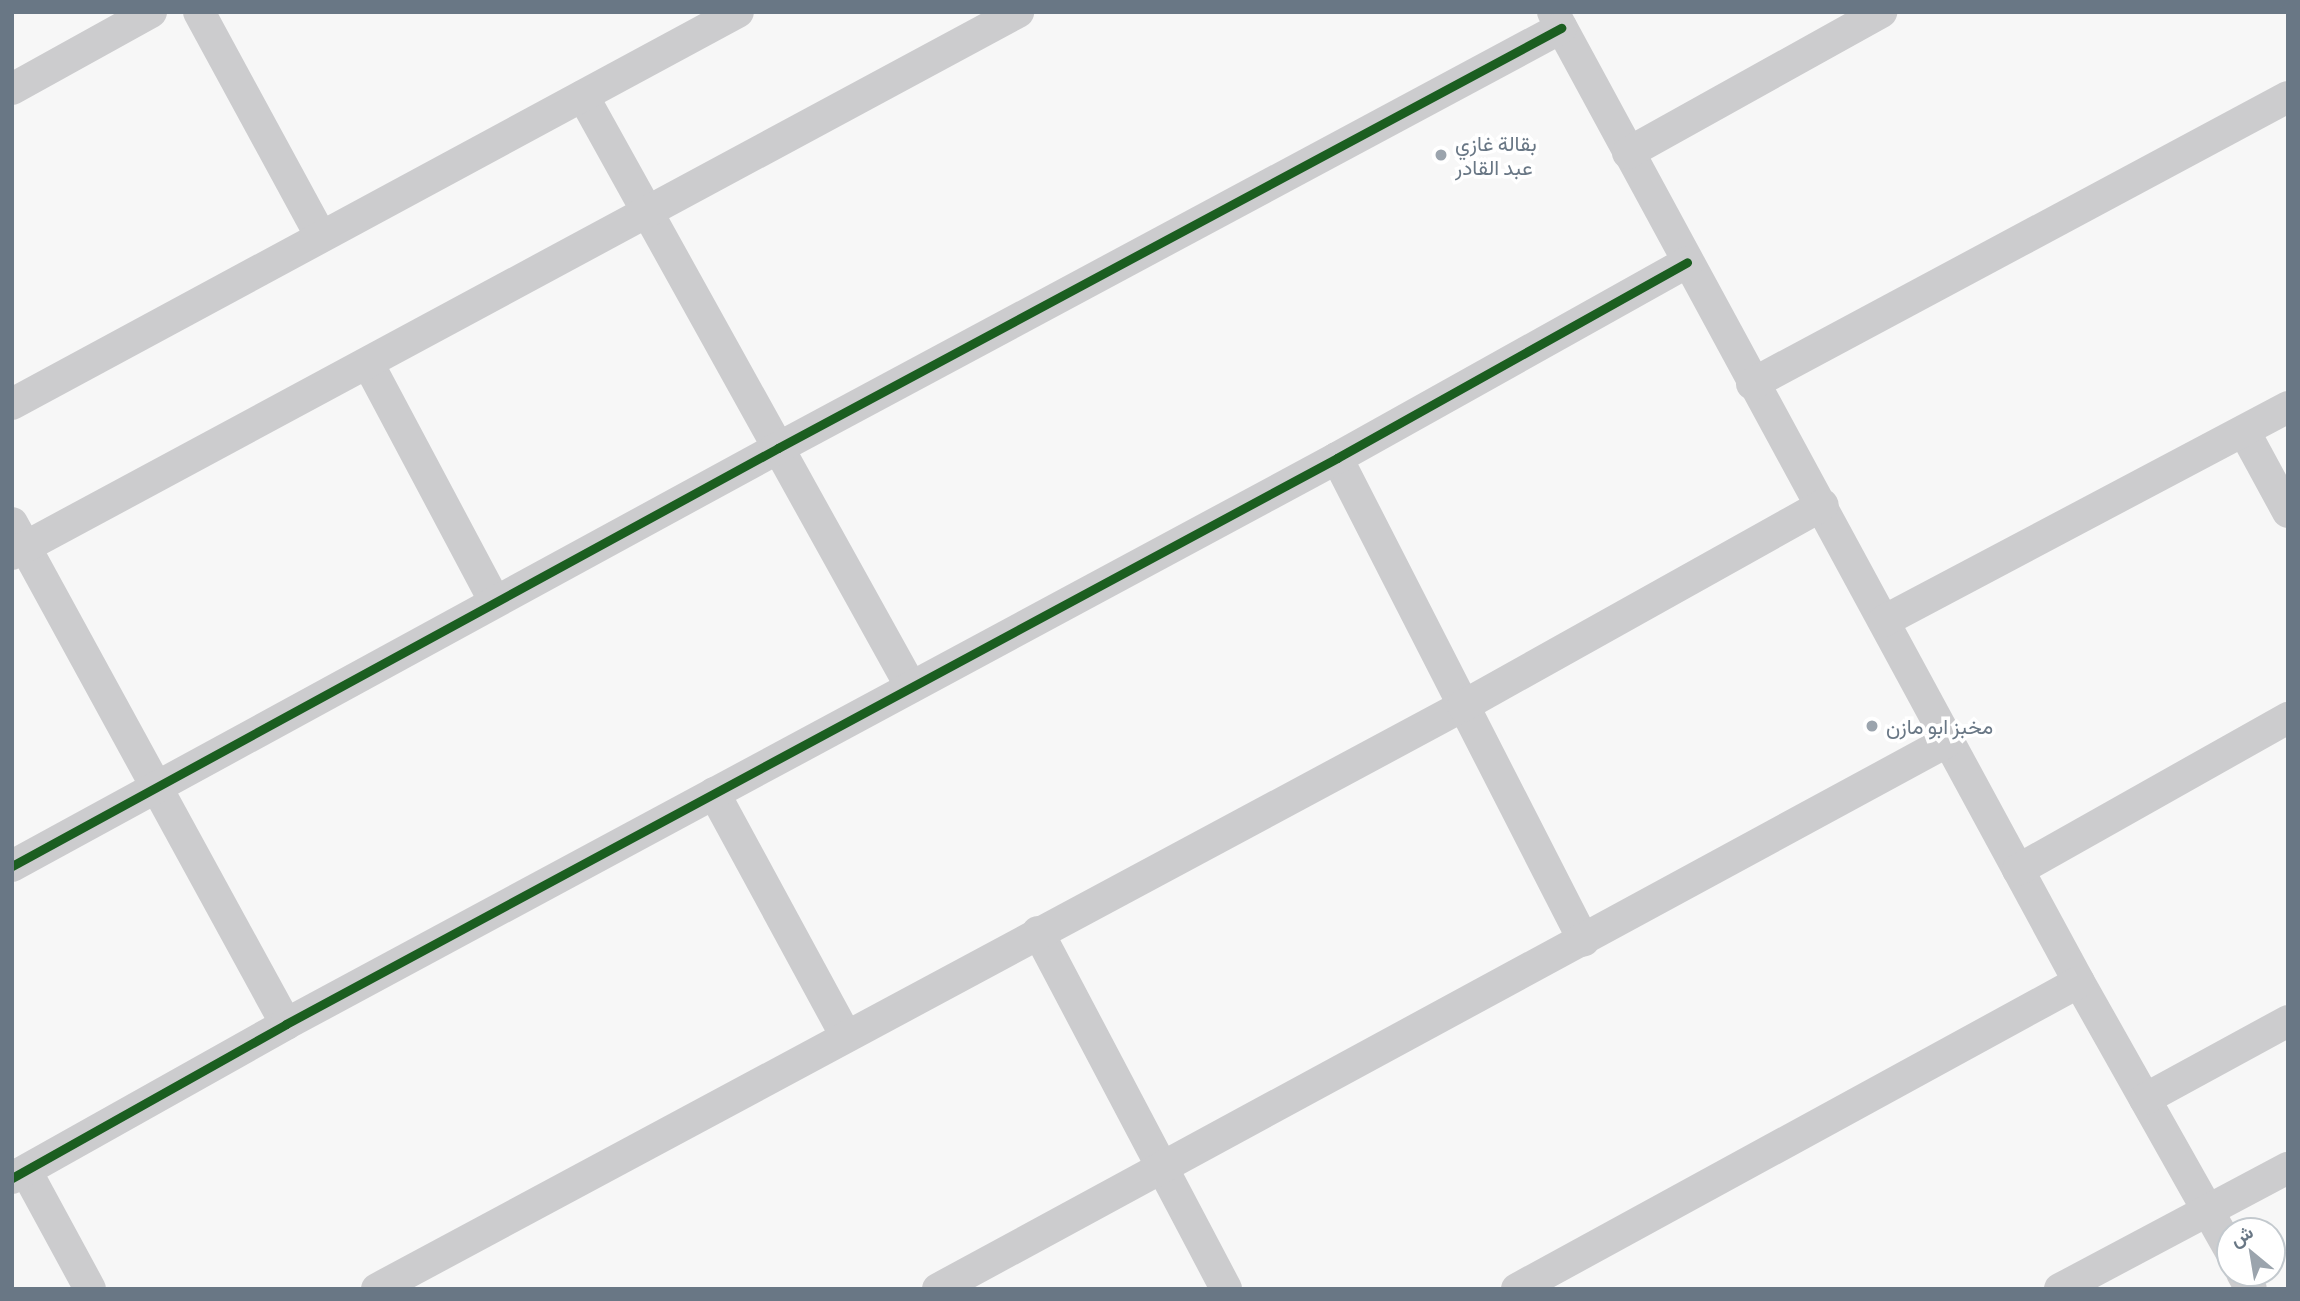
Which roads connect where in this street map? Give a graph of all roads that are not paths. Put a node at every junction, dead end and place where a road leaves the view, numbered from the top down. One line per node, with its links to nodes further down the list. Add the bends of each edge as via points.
1 (151, 12): 7 (street)
2 (199, 12): 12 (street)
3 (738, 12): 8 (street)
4 (1018, 12): 11 (street)
5 (1881, 12): 10 (street)
6 (1557, 20): 10 (street); 19 (street)
7 (12, 89)
8 (583, 96): 11 (street); 12 (street)
9 (2288, 97): 15 (street)
10 (1629, 152): 13 (street)
11 (650, 210): 14 (street); 19 (street)
12 (320, 235): 16 (street)
13 (1687, 262): 15 (street); 20 (street)
14 (369, 365): 23 (street); 24 (street)
15 (1752, 384): 21 (street)
16 (12, 404)
17 (2288, 407): 18 (street)
18 (2244, 431): 22 (street); 25 (street)
19 (778, 448): 24 (street); 26 (street)
20 (1337, 458): 26 (street); 27 (street)
21 (1823, 505): 25 (street); 27 (street)
22 (2288, 512)
23 (16, 541): 30 (street)
24 (495, 602): 30 (street)
25 (1884, 621): 29 (street)
26 (911, 687): 31 (street)
27 (1463, 706): 34 (street); 35 (street)
28 (2288, 718): 33 (street)
29 (1950, 740): 33 (street); 35 (street)
30 (157, 789): 32 (street); 38 (street)
31 (715, 793): 38 (street); 39 (street)
32 (12, 866)
33 (2018, 870): 36 (street)
34 (1038, 932): 39 (street); 41 (street)
35 (1584, 941): 41 (street)
36 (2078, 982): 40 (street); 51 (street)
37 (2288, 1021): 40 (street)
38 (286, 1024): 43 (street)
39 (846, 1036): 46 (street)
40 (2145, 1099): 44 (street)
41 (1161, 1168): 49 (street); 50 (street)
42 (2288, 1168): 44 (street)
43 (19, 1175): 47 (street)
44 (2207, 1208): 45 (street); 52 (street)
45 (2216, 1224)
46 (414, 1280): 48 (street)
47 (90, 1289)
48 (377, 1289)
49 (938, 1289)
50 (1226, 1289)
51 (1517, 1289)
52 (2060, 1289)

